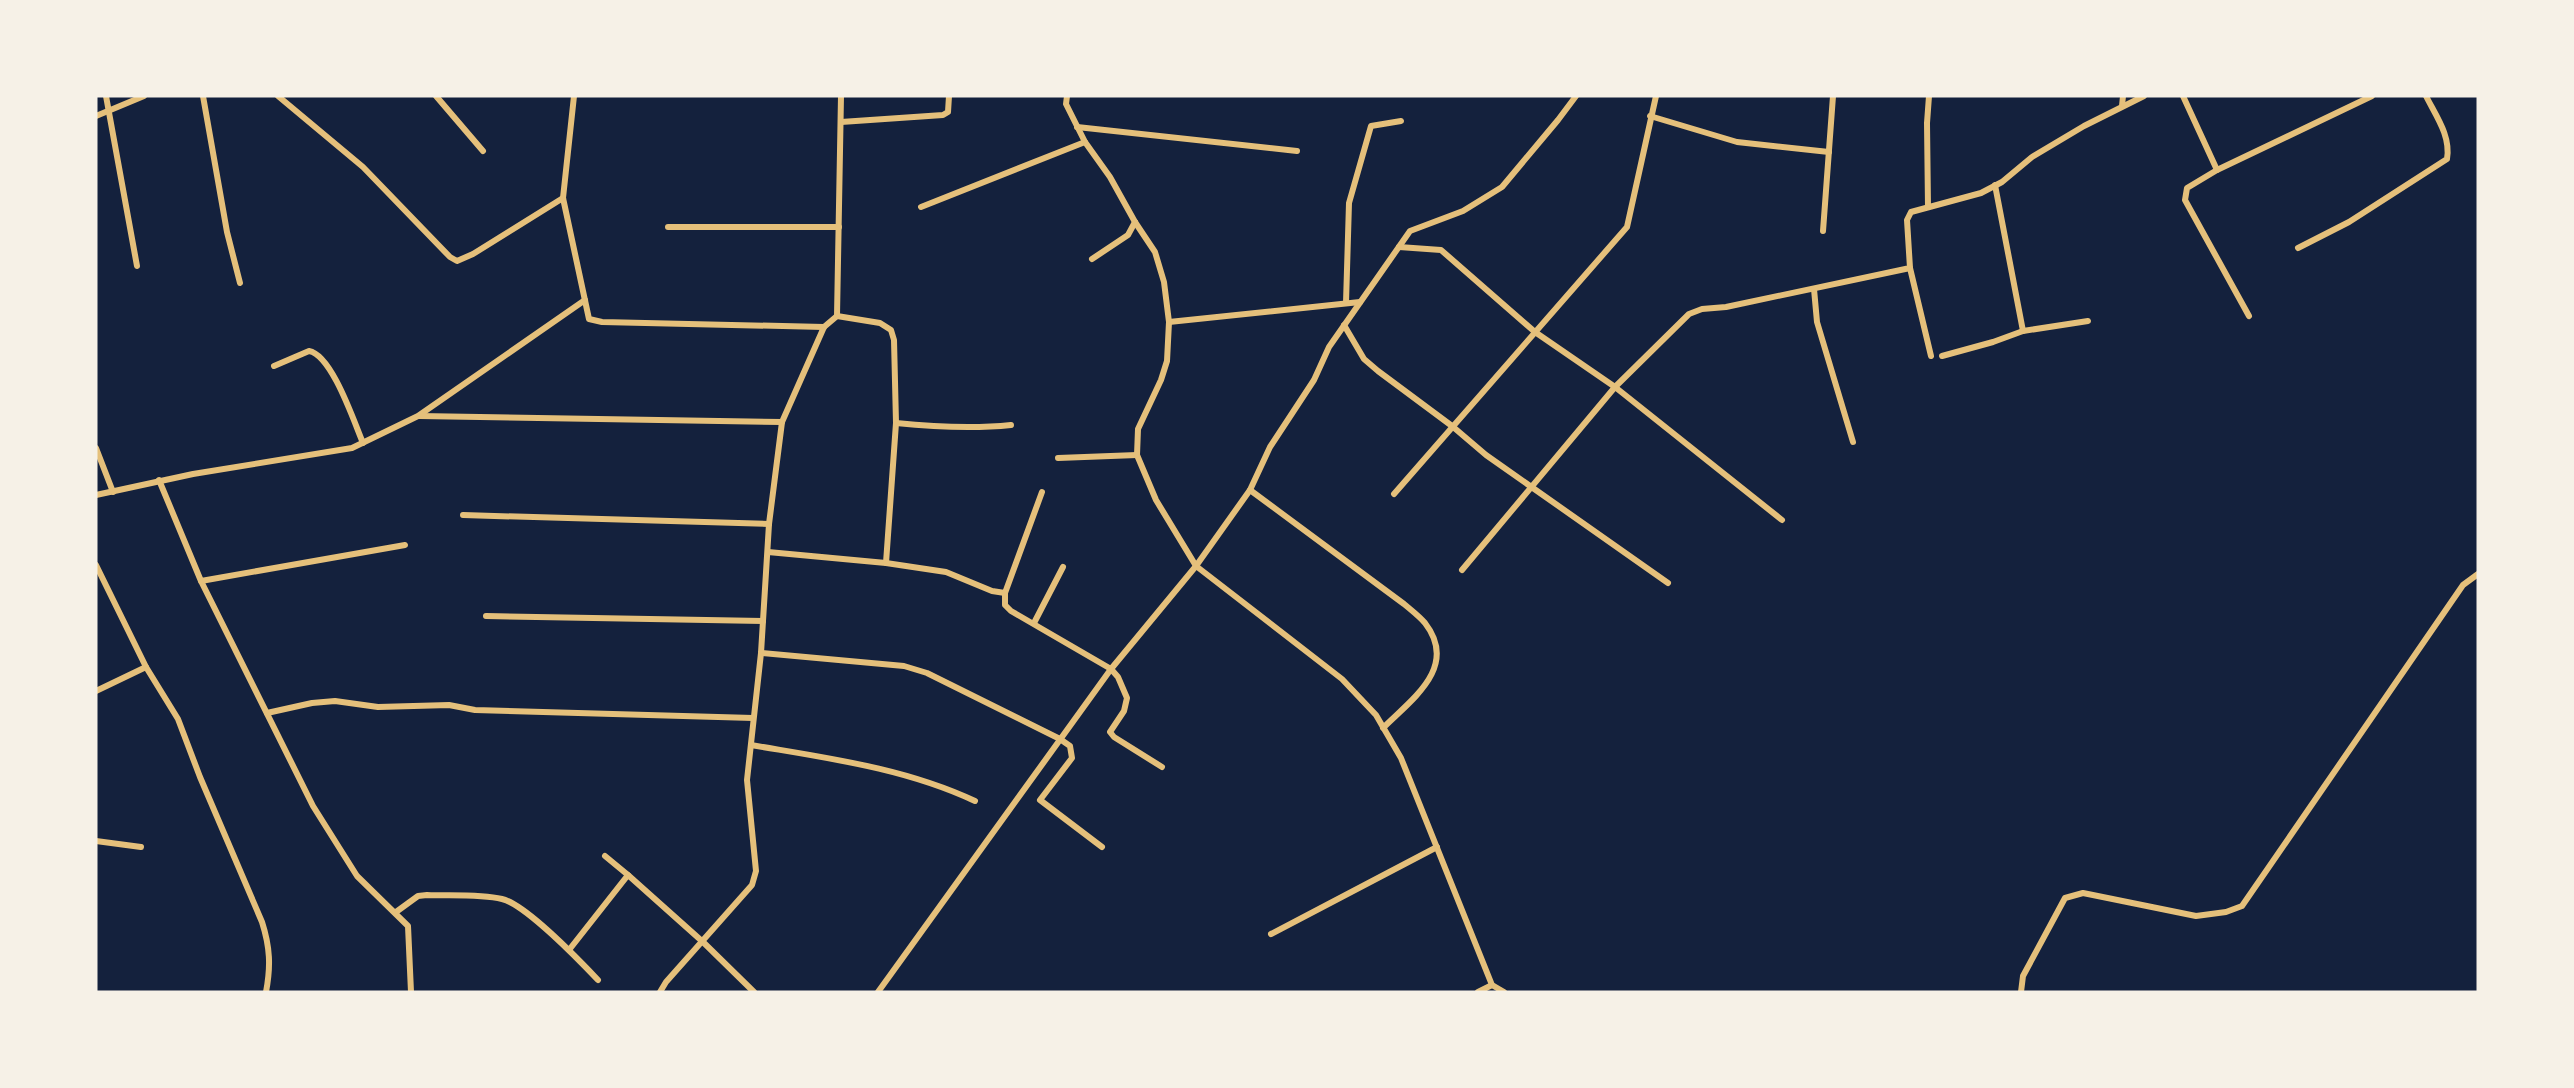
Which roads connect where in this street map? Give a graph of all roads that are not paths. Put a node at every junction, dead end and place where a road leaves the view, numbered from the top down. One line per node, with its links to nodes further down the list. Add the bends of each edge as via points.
1 (106, 96): 20 (street)
2 (144, 96): 20 (street)
3 (203, 96): 44 (street)
4 (278, 96): 32 (street, via 363,167 457,261)
5 (436, 96): 27 (street)
6 (574, 96): 32 (street)
7 (841, 96): 24 (street)
8 (949, 96): 24 (street, via 950,106 943,115)
9 (1067, 96): 25 (street, via 1066,104)
10 (1576, 96): 39 (street, via 1502,187 1463,212 1410,231)
11 (1656, 96): 22 (street)
12 (1833, 96): 29 (street)
13 (1929, 96): 34 (street)
14 (2123, 96): 19 (street)
15 (2144, 96): 19 (street)
16 (2183, 96): 30 (street)
17 (2372, 96): 30 (street)
18 (2426, 96): 40 (street, via 2446,137 2447,159 2349,222)
19 (2122, 106): 31 (street, via 2032,157)
20 (108, 111): 21 (street); 42 (street)
21 (96, 116)
22 (1650, 116): 29 (street, via 1737,142); 56 (street, via 1627,227)
23 (1401, 121): 48 (street, via 1371,126 1349,203)
24 (841, 122): 37 (street)
25 (1077, 127): 26 (street); 28 (street)
26 (1084, 142): 33 (street); 35 (street, via 1110,177)
27 (483, 151)
28 (1297, 151)
29 (1829, 152): 38 (street)
30 (2217, 170): 50 (street, via 2187,188 2185,200)
31 (1995, 185): 34 (street, via 1981,193); 55 (street)
32 (563, 198): 46 (street)
33 (921, 207)
34 (1928, 207): 43 (street, via 1911,212 1907,220)
35 (1135, 222): 41 (street, via 1128,235); 52 (street, via 1155,252 1164,282)
36 (668, 227): 37 (street)
37 (839, 227): 49 (street)
38 (1823, 231)
39 (1399, 248): 47 (street); 56 (street, via 1442,250)
40 (2298, 248)
41 (1092, 258)
42 (137, 266)
43 (1910, 268): 45 (street); 57 (street)
44 (240, 283)
45 (1814, 289): 60 (street, via 1689,314); 66 (street, via 1817,322)
46 (585, 300): 54 (street, via 589,319 602,322); 61 (street)
47 (1360, 302): 48 (street); 53 (street)
48 (1347, 303): 52 (street)
49 (837, 316): 54 (street); 63 (street, via 880,323 891,330)
50 (2249, 316)
51 (2088, 321): 55 (street)
52 (1168, 322): 69 (street, via 1167,361 1138,429)
53 (1344, 324): 65 (street, via 1364,359); 73 (street, via 1314,380 1270,447)
54 (824, 327): 62 (street)
55 (2023, 331): 58 (street)
56 (1535, 332): 60 (street); 65 (street)
57 (1931, 356)
58 (1942, 356)
59 (274, 366): 67 (street, via 309,351 321,358 331,370)
60 (1615, 387): 72 (street); 79 (street)
61 (418, 416): 62 (street); 67 (street)
62 (782, 422): 80 (street)
63 (896, 423): 64 (street, via 942,428); 83 (street)
64 (1011, 425)
65 (1452, 426): 72 (street); 76 (street)
66 (1853, 441)
67 (363, 443): 71 (street)
68 (96, 448): 74 (street)
69 (1137, 455): 70 (street); 85 (street, via 1156,500)
70 (1058, 458)
71 (159, 480): 74 (street); 90 (street)
72 (1531, 487): 87 (street); 91 (street)
73 (1250, 490): 85 (street); 102 (street, via 1426,624 1436,646 1437,667 1428,683)
74 (113, 492): 77 (street)
75 (1042, 492): 92 (street)
76 (1394, 494)
77 (96, 495)
78 (463, 514): 80 (street)
79 (1782, 520)
80 (769, 524): 82 (street)
81 (405, 545): 90 (street)
82 (768, 552): 83 (street); 94 (street)
83 (886, 562): 92 (street, via 945,572)
84 (96, 565): 89 (street)
85 (1196, 566): 98 (street); 102 (street, via 1342,680 1376,715)
86 (1063, 567): 95 (street)
87 (1462, 570)
88 (2478, 574): 126 (street, via 2463,585 2242,906 2196,916 2083,892 2065,898 2023,976)
89 (99, 577): 97 (street)
90 (201, 582): 100 (street)
91 (1668, 583)
92 (1005, 593): 95 (street, via 1005,605)
93 (486, 616): 94 (street)
94 (763, 621): 96 (street)
95 (1034, 623): 98 (street)
96 (761, 653): 101 (street); 103 (street, via 904,666 927,673)
97 (146, 667): 99 (street); 119 (street, via 178,719 262,922 270,947)
98 (1111, 669): 103 (street); 105 (street, via 1127,698 1124,711 1110,732)
99 (96, 691)
100 (267, 713): 101 (street, via 335,701 378,707 449,705 475,710); 113 (street, via 314,806 357,876 375,897)
101 (753, 718): 104 (street)
102 (1383, 728): 110 (street, via 1401,758)
103 (1060, 739): 109 (street, via 1070,746 1072,758 1040,800); 123 (street)
104 (751, 745): 106 (street, via 865,765 942,786); 115 (street, via 747,780 756,871 752,885)
105 (1161, 767)
106 (975, 801)
107 (96, 841): 108 (street)
108 (141, 847)
109 (1102, 847)
110 (1437, 847): 114 (street); 118 (street)
111 (605, 856): 112 (street)
112 (628, 875): 115 (street); 116 (street)
113 (396, 912): 116 (street, via 418,896 503,899); 120 (street, via 408,926)
114 (1271, 934)
115 (703, 942): 121 (street); 122 (street)
116 (569, 950): 117 (street)
117 (598, 980)
118 (1492, 985): 124 (street); 125 (street)
119 (266, 992)
120 (411, 992)
121 (660, 992)
122 (754, 992)
123 (878, 992)
124 (1478, 992)
125 (1504, 992)
126 (2022, 992)

